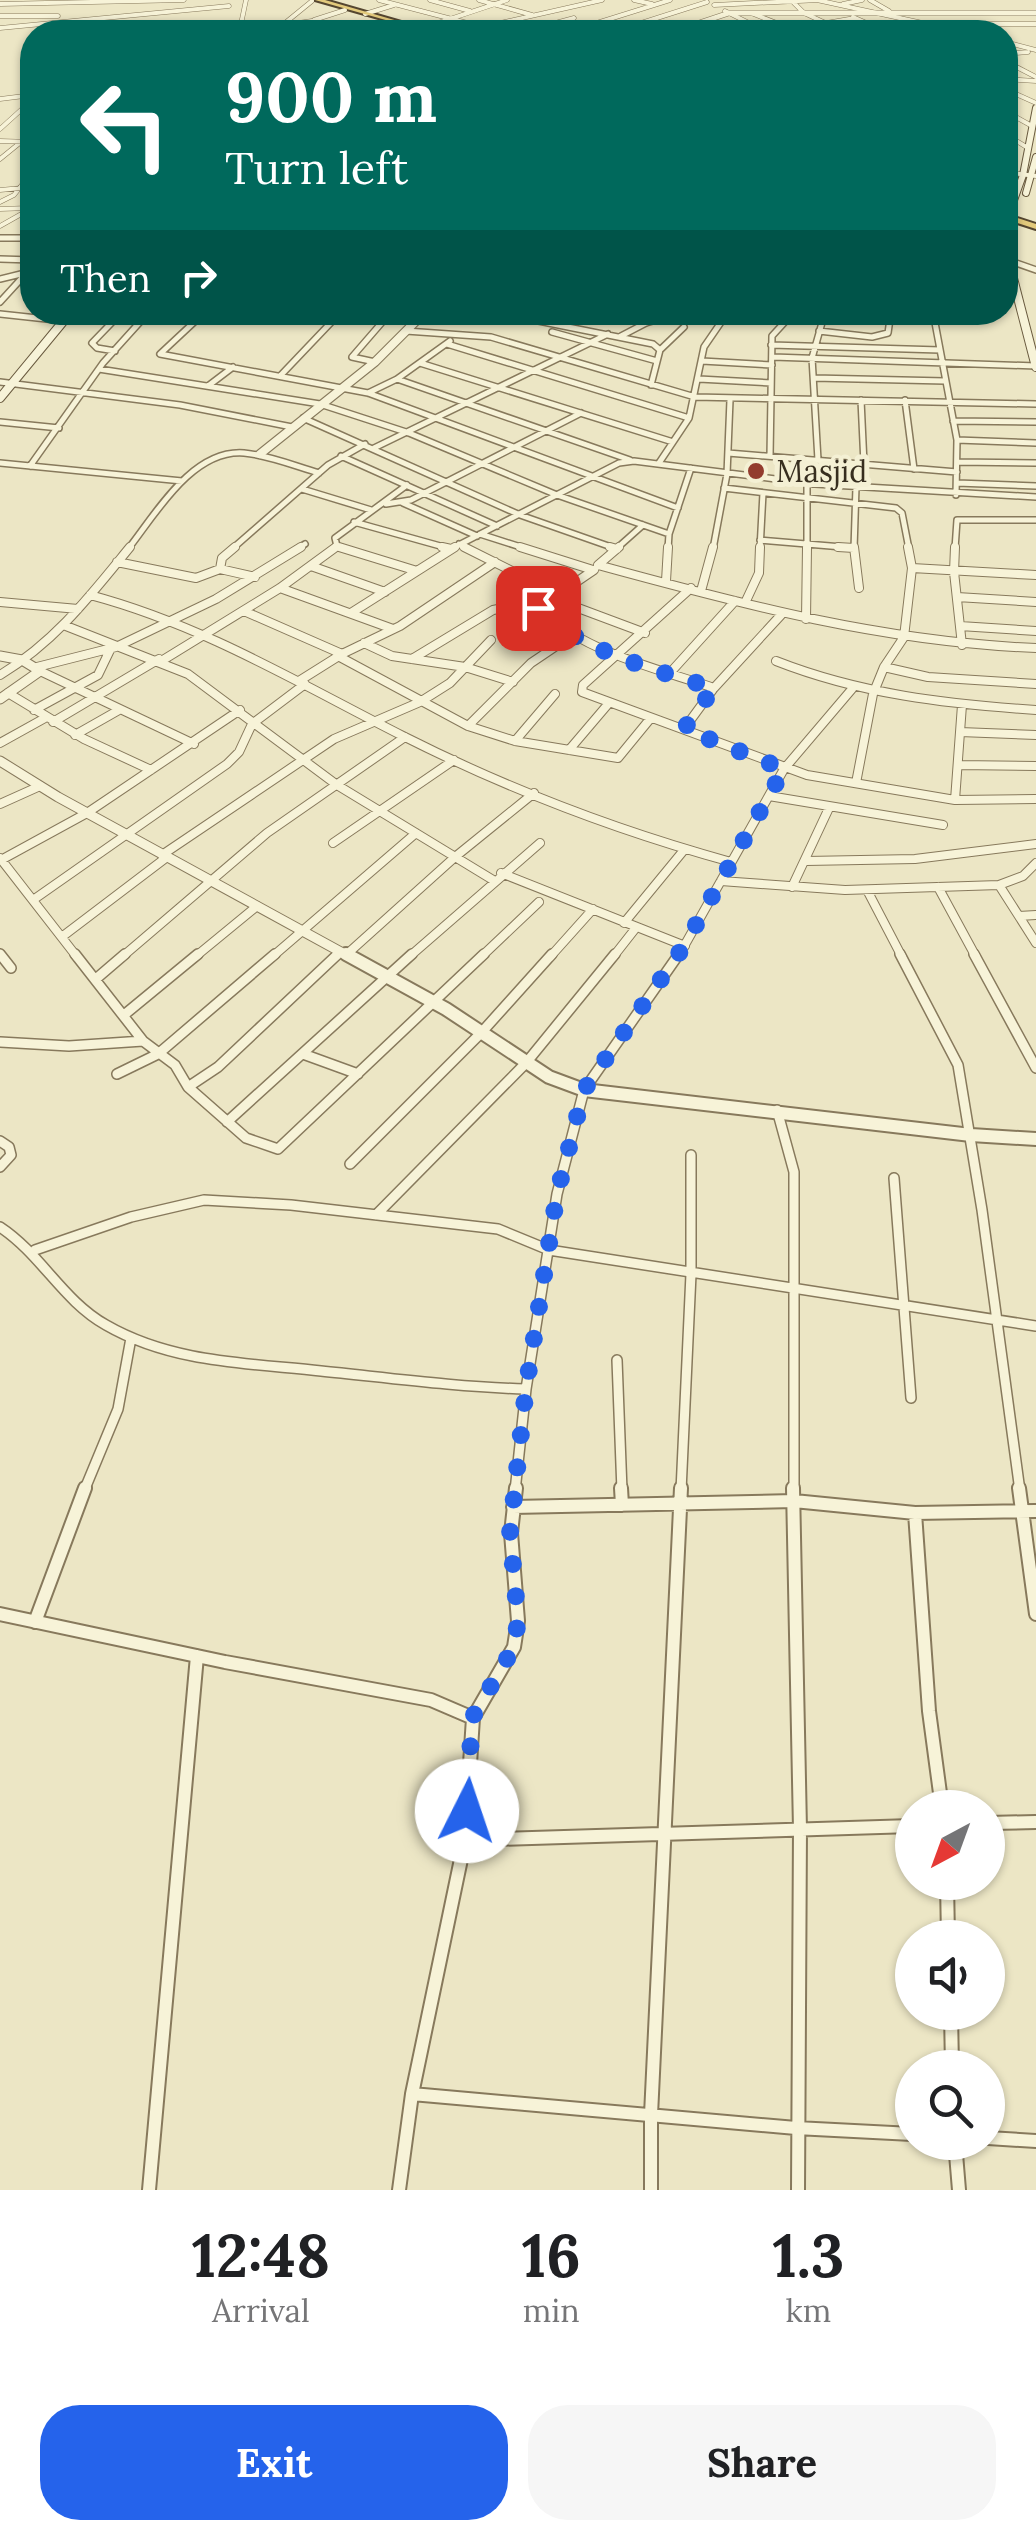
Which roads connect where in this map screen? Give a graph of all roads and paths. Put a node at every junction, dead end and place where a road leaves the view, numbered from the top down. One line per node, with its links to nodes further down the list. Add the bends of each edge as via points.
1 (23, 0): 21 (street)
2 (166, 0): 3 (street); 17 (street); 30 (street)
3 (184, 0)
4 (212, 0): 27 (street)
5 (313, 0): 29 (highway); 39 (highway); 50 (street)
6 (379, 0): 22 (street)
7 (430, 0): 31 (street)
8 (479, 0): 23 (street)
9 (507, 0): 23 (street)
10 (557, 0): 28 (street)
11 (600, 0): 28 (street); 43 (street)
12 (634, 0): 25 (street)
13 (670, 0): 25 (street)
14 (818, 0): 20 (street); 26 (street)
15 (862, 0): 26 (street)
16 (870, 0): 37 (street)
17 (75, 2): 21 (street); 42 (street)
18 (708, 2): 20 (street); 33 (street); 60 (street)
19 (244, 3): 27 (street)
20 (794, 3): 35 (street)
21 (8, 4): 24 (street)
22 (396, 4): 39 (street); 44 (street)
23 (494, 4): 31 (street); 40 (street)
24 (0, 5)
25 (654, 5): 43 (street)
26 (840, 5): 32 (street)
27 (229, 6): 30 (street)
28 (563, 9): 40 (street); 45 (street)
29 (346, 10): 51 (street); 52 (highway)
30 (172, 11): 48 (street); 49 (street)
31 (472, 12): 44 (street)
32 (879, 12): 36 (street); 37 (street); 67 (street)
33 (729, 13): 34 (street); 61 (street); 62 (street)
34 (751, 13): 35 (street); 63 (street)
35 (804, 13): 36 (street); 64 (street)
36 (844, 13): 46 (street)
37 (892, 13): 38 (street)
38 (1036, 13)
39 (365, 14): 53 (highway)
40 (535, 15): 56 (street)
41 (0, 16): 42 (street)
42 (58, 16): 47 (street)
43 (616, 17): 59 (street)
44 (453, 18): 54 (street); 55 (street)
45 (574, 18): 57 (street); 58 (street)
46 (855, 18): 65 (street); 66 (street)
47 (53, 20)
48 (80, 20)
49 (174, 20)
50 (287, 20)
51 (315, 20)
52 (380, 20)
53 (384, 20)
54 (448, 20)
55 (460, 20)
56 (514, 20)
57 (567, 20)
58 (578, 20)
59 (607, 20)
60 (650, 20)
61 (708, 20)
62 (743, 20)
63 (768, 20)
64 (819, 20)
65 (843, 20)
66 (860, 20)
67 (910, 20)
68 (1036, 106): 71 (main road)
69 (20, 111): 72 (street)
70 (1018, 118): 71 (street)
71 (1032, 126): 75 (main road)
72 (0, 129)
73 (1018, 142): 75 (street)
74 (20, 144): 77 (street)
75 (1028, 148): 78 (main road)
76 (1036, 156): 78 (main road)
77 (0, 159)
78 (1031, 176): 83 (main road)
79 (20, 184): 80 (street)
80 (16, 188): 81 (street); 82 (street); 84 (street)
81 (20, 188)
82 (0, 190)
83 (1018, 202)
84 (0, 206)
85 (20, 280): 88 (street)
86 (1018, 285): 106 (main road)
87 (1018, 297): 126 (main road)
88 (2, 299)
89 (57, 325): 136 (main road)
90 (110, 325): 117 (street, via 92,344)
91 (138, 325): 117 (street)
92 (191, 325): 127 (street, via 160,354)
93 (328, 325): 130 (street)
94 (379, 325): 123 (street, via 352,356)
95 (412, 325): 104 (street)
96 (561, 325): 108 (street)
97 (642, 325): 109 (street)
98 (719, 325): 120 (street)
99 (782, 325): 113 (street)
100 (821, 325): 105 (street)
101 (890, 325): 105 (street, via 878,338)
102 (935, 325): 116 (street)
103 (684, 327): 115 (street)
104 (406, 331): 110 (street); 123 (street)
105 (819, 331): 114 (street)
106 (1036, 331)
107 (552, 332): 111 (street)
108 (608, 334): 109 (street); 111 (street)
109 (620, 336): 115 (street)
110 (454, 337): 112 (street); 118 (street, via 490,337)
111 (588, 343): 118 (street); 121 (street)
112 (447, 344): 125 (street); 129 (street)
113 (771, 344): 114 (street); 122 (street)
114 (814, 347): 116 (street); 119 (street)
115 (660, 350): 121 (street)
116 (940, 350): 124 (street)
117 (115, 351): 128 (street)
118 (559, 356): 129 (street); 137 (street)
119 (812, 358): 122 (street); 124 (street); 131 (street)
120 (702, 360): 122 (street); 133 (street)
121 (657, 361): 137 (street)
122 (773, 361): 135 (street)
123 (375, 362): 139 (street)
124 (942, 362): 126 (street); 134 (street)
125 (420, 363): 132 (street); 140 (street)
126 (1036, 366)
127 (233, 367): 130 (street); 138 (street)
128 (100, 369): 138 (street); 141 (street)
129 (532, 372): 140 (street); 156 (street)
130 (280, 375): 139 (street)
131 (814, 378): 134 (street); 147 (street)
132 (396, 379): 142 (street); 152 (street)
133 (698, 379): 135 (street); 143 (street)
134 (944, 381): 150 (street)
135 (771, 383): 146 (street)
136 (4, 385): 141 (street); 144 (main road)
137 (650, 385): 143 (street)
138 (208, 386): 151 (street)
139 (342, 386): 142 (street); 151 (street)
140 (504, 388): 152 (street); 154 (street)
141 (82, 393): 161 (street); 162 (street)
142 (368, 393): 157 (street)
143 (695, 396): 145 (street); 156 (street)
144 (0, 398)
145 (730, 400): 146 (street); 171 (street)
146 (770, 400): 147 (street); 174 (street)
147 (815, 400): 148 (street); 176 (street)
148 (861, 400): 149 (street); 180 (street)
149 (905, 400): 150 (street); 185 (street)
150 (949, 401): 153 (street); 158 (street)
151 (320, 404): 155 (street); 164 (street)
152 (472, 404): 157 (street); 163 (street)
153 (1036, 404)
154 (581, 413): 163 (street); 166 (street)
155 (303, 418): 161 (street); 168 (street)
156 (689, 418): 166 (street)
157 (441, 420): 164 (street); 170 (street)
158 (953, 421): 160 (street); 165 (street)
159 (0, 422): 162 (street)
160 (1036, 422)
161 (292, 427): 172 (street)
162 (59, 428): 183 (street)
163 (548, 430): 170 (street); 175 (street)
164 (408, 434): 169 (street); 182 (street)
165 (957, 440): 167 (street); 177 (street)
166 (673, 442): 179 (street)
167 (1036, 443)
168 (365, 444): 169 (street); 173 (street)
169 (374, 448): 191 (street)
170 (515, 448): 182 (street); 189 (street)
171 (728, 453): 174 (street); 188 (street)
172 (260, 454): 187 (street); 190 (street, via 235,452)
173 (341, 456): 187 (street); 194 (street)
174 (770, 456): 176 (street)
175 (632, 460): 179 (street); 189 (street)
176 (818, 460): 180 (street)
177 (957, 462): 181 (street); 186 (street)
178 (0, 463): 183 (street)
179 (659, 463): 184 (street)
180 (864, 464): 185 (street)
181 (1036, 464)
182 (484, 465): 191 (street); 201 (street)
183 (30, 466): 190 (street)
184 (691, 468): 188 (street); 208 (street)
185 (914, 468): 186 (street)
186 (957, 472): 193 (street)
187 (319, 473): 198 (street)
188 (727, 474): 192 (street); 197 (street)
189 (593, 476): 201 (street); 208 (street)
190 (182, 481): 225 (street)
191 (446, 482): 200 (street); 210 (street)
192 (808, 482): 195 (street); 203 (street)
193 (957, 484): 196 (street); 202 (street)
194 (406, 485): 200 (street); 207 (street)
195 (856, 486): 202 (street); 206 (street)
196 (1036, 486)
197 (724, 488): 199 (street); 239 (street)
198 (302, 489): 209 (street); 230 (street, via 222,558)
199 (763, 492): 203 (street); 217 (street)
200 (426, 493): 205 (street); 214 (street)
201 (558, 495): 210 (street); 213 (street)
202 (956, 495): 204 (street)
203 (808, 498): 206 (street); 220 (street)
204 (1036, 498)
205 (403, 503): 207 (street); 216 (street)
206 (855, 503): 223 (street); 229 (street, via 900,510)
207 (386, 504): 209 (street)
208 (678, 508): 215 (street)
209 (371, 510): 212 (street)
210 (520, 515): 214 (street); 222 (street)
211 (1036, 520): 232 (street, via 956,520)
212 (354, 522): 221 (street, via 335,538); 224 (street)
213 (643, 525): 215 (street); 222 (street)
214 (497, 526): 216 (street)
215 (669, 534): 235 (street)
216 (478, 535): 219 (street); 228 (street)
217 (760, 540): 220 (street); 247 (street, via 759,573)
218 (305, 544): 234 (street)
219 (459, 544): 224 (street); 226 (street)
220 (808, 544): 223 (street); 254 (street)
221 (337, 546): 227 (street); 231 (street)
222 (617, 548): 228 (street)
223 (854, 548): 238 (street)
224 (451, 549): 231 (street)
225 (116, 562): 230 (street, via 201,579); 241 (street)
226 (495, 562): 242 (street); 257 (street)
227 (311, 566): 236 (street); 240 (street)
228 (596, 568): 235 (street); 242 (street)
229 (912, 568): 232 (street); 262 (street)
230 (220, 569): 234 (street)
231 (417, 571): 240 (street)
232 (954, 572): 233 (street); 243 (street)
233 (1036, 576)
234 (255, 577): 253 (street)
235 (666, 582): 237 (street)
236 (280, 588): 250 (street); 251 (street)
237 (691, 588): 239 (street); 259 (street)
238 (859, 588)
239 (701, 590): 244 (street)
240 (384, 592): 251 (street)
241 (90, 596): 249 (street); 253 (street)
242 (556, 597): 248 (street); 259 (street)
243 (957, 597): 246 (street); 256 (street)
244 (735, 600): 247 (street); 278 (street)
245 (0, 602): 249 (street)
246 (1036, 602)
247 (745, 604): 252 (street)
248 (538, 608): 261 (street); 272 (street, via 532,602 493,610)
249 (78, 609): 255 (street)
250 (244, 611): 260 (street); 269 (street)
251 (351, 613): 257 (street)
252 (780, 615): 254 (street); 284 (street)
253 (175, 619): 260 (street); 266 (street)
254 (806, 619): 262 (street)
255 (66, 626): 266 (street); 273 (street)
256 (960, 626): 258 (street); 265 (street)
257 (393, 629): 264 (street)
258 (1036, 630)
259 (645, 632): 268 (street)
260 (205, 634): 271 (street); 280 (street)
261 (574, 634): 268 (street); 281 (street)
262 (904, 637): 265 (street); 276 (street)
263 (491, 640): 275 (street)
264 (364, 643): 269 (street); 272 (street)
265 (962, 645): 267 (street)
266 (114, 647): 271 (street); 277 (street); 283 (street, via 98,675)
267 (1036, 648)
268 (617, 654): 278 (street); 291 (street, via 583,685 582,692)
269 (340, 655): 280 (street); 290 (street)
270 (0, 656): 273 (street)
271 (161, 659): 289 (street); 295 (street)
272 (412, 659): 275 (street)
273 (22, 660): 277 (street); 279 (street)
274 (776, 661): 285 (street)
275 (465, 667): 281 (street); 290 (street)
276 (884, 668): 282 (street); 287 (street)
277 (38, 669): 283 (street); 288 (street)
278 (669, 674): 284 (street)
279 (0, 675)
280 (302, 682): 299 (street); 300 (street)
281 (513, 682): 301 (street)
282 (1036, 684)
283 (74, 688): 289 (street); 293 (street)
284 (714, 688): 302 (street)
285 (852, 689): 287 (street); 316 (street)
286 (554, 694): 307 (street)
287 (873, 694): 292 (street); 318 (street)
288 (4, 696): 293 (street)
289 (95, 699): 294 (street); 298 (street)
290 (420, 702): 299 (street); 301 (street)
291 (610, 703): 297 (street); 310 (street)
292 (962, 705): 296 (street); 303 (street)
293 (34, 710): 298 (street)
294 (119, 710): 304 (street); 309 (street)
295 (240, 710): 300 (street); 309 (street)
296 (1036, 710)
297 (650, 719): 302 (street); 310 (street, via 618,758)
298 (49, 720): 304 (street); 308 (street)
299 (374, 720): 306 (street); 311 (street)
300 (252, 724): 311 (street); 331 (street, via 228,764)
301 (468, 726): 307 (street)
302 (684, 729): 316 (street)
303 (960, 732): 305 (street); 314 (street)
304 (76, 734): 317 (street)
305 (1036, 735)
306 (405, 737): 312 (street); 319 (street)
307 (516, 741): 310 (street)
308 (0, 742)
309 (194, 744): 317 (street)
310 (568, 750)
311 (303, 758): 319 (street); 336 (street)
312 (454, 760): 321 (street); 327 (street)
313 (0, 761): 320 (street)
314 (958, 765): 315 (street); 323 (street)
315 (1036, 766)
316 (784, 769): 318 (street); 322 (street)
317 (151, 770): 328 (street)
318 (856, 783): 323 (street)
319 (337, 785): 327 (street); 343 (street)
320 (40, 786): 325 (street); 328 (street)
321 (534, 793): 335 (street); 337 (street)
322 (769, 796): 326 (street); 340 (street)
323 (956, 800): 324 (street)
324 (1036, 800)
325 (0, 804)
326 (829, 808): 329 (street); 339 (street)
327 (380, 811): 330 (street); 332 (street)
328 (87, 813): 331 (street); 338 (street)
329 (943, 825)
330 (416, 832): 337 (street); 357 (street)
331 (123, 833): 336 (street); 349 (street)
332 (334, 843)
333 (540, 843): 342 (street)
334 (1036, 844): 339 (street, via 915,859)
335 (684, 850): 340 (street); 355 (street)
336 (164, 856): 343 (street); 358 (street)
337 (456, 857): 342 (street); 362 (street)
338 (1, 859): 349 (street)
339 (806, 861): 347 (street)
340 (732, 862): 344 (street)
341 (1036, 863): 345 (street)
342 (497, 876): 352 (street); 365 (street)
343 (211, 881): 351 (street); 364 (street)
344 (721, 881): 347 (street); 360 (street)
345 (999, 885): 346 (street); 354 (street)
346 (938, 887): 348 (street); 374 (street)
347 (792, 888): 348 (street)
348 (867, 890): 381 (street, via 958,1065)
349 (33, 900): 358 (street)
350 (539, 902): 366 (street)
351 (256, 906): 357 (street); 367 (street)
352 (593, 909): 355 (street); 368 (street)
353 (1036, 914): 354 (street)
354 (1019, 916): 359 (street)
355 (624, 923): 356 (street)
356 (636, 929): 360 (street); 373 (street)
357 (302, 932): 362 (street); 371 (street)
358 (63, 936): 364 (street)
359 (1036, 944)
360 (684, 946): 378 (street)
361 (0, 954): 363 (street)
362 (343, 954): 365 (street); 377 (street)
363 (11, 968)
364 (96, 978): 367 (street)
365 (388, 978): 366 (street); 372 (street)
366 (433, 1002): 368 (street); 376 (street)
367 (124, 1015): 369 (street)
368 (481, 1032): 373 (street); 385 (street)
369 (143, 1041): 370 (street); 371 (street)
370 (0, 1042)
371 (158, 1054): 375 (street); 377 (street, via 175,1065)
372 (303, 1054): 376 (street); 380 (street)
373 (526, 1063): 378 (street); 388 (street)
374 (1036, 1068)
375 (117, 1074)
376 (358, 1074): 380 (street, via 278,1149 246,1138)
377 (188, 1087): 380 (street)
378 (584, 1090): 379 (street); 391 (street)
379 (777, 1110): 381 (street); 393 (street, via 794,1172)
380 (228, 1122)
381 (971, 1135): 382 (street); 395 (street)
382 (1036, 1138)
383 (0, 1140): 386 (street, via 11,1155)
384 (691, 1154): 392 (street)
385 (350, 1164)
386 (0, 1167)
387 (894, 1178): 394 (street)
388 (376, 1215): 390 (street, via 204,1200); 391 (street, via 498,1229)
389 (0, 1228): 390 (street)
390 (35, 1250): 397 (street, via 64,1292)
391 (549, 1250): 392 (street); 399 (street)
392 (691, 1274): 393 (street); 402 (street)
393 (792, 1288): 394 (street); 401 (street)
394 (906, 1306): 395 (street); 400 (street)
395 (995, 1319): 396 (street); 407 (street)
396 (1036, 1326)
397 (131, 1338): 399 (street, via 229,1366); 410 (street, via 118,1409)
398 (617, 1360): 403 (street)
399 (526, 1388): 404 (street)
400 (911, 1398)
401 (794, 1502): 402 (street); 406 (street); 417 (street)
402 (678, 1504): 403 (street); 418 (street)
403 (622, 1505): 404 (street)
404 (513, 1506): 412 (street, via 514,1647)
405 (1036, 1511): 407 (street)
406 (915, 1512): 407 (street); 413 (street)
407 (1022, 1512): 409 (street)
408 (0, 1614): 410 (street)
409 (1036, 1614)
410 (35, 1622): 411 (street)
411 (197, 1656): 412 (street, via 431,1700); 427 (street)
412 (472, 1718): 419 (street)
413 (940, 1790)
414 (1036, 1822): 415 (street)
415 (1005, 1823)
416 (895, 1826): 417 (street)
417 (800, 1829): 418 (street); 422 (street)
418 (666, 1834): 419 (street); 421 (street)
419 (465, 1840): 420 (street)
420 (412, 2094): 421 (street); 428 (street)
421 (651, 2115): 422 (street); 429 (street)
422 (796, 2128): 423 (street); 430 (street)
423 (895, 2133)
424 (1005, 2139): 425 (street)
425 (1036, 2141)
426 (956, 2160): 431 (street)
427 (149, 2190)
428 (399, 2190)
429 (651, 2190)
430 (798, 2190)
431 (959, 2190)

